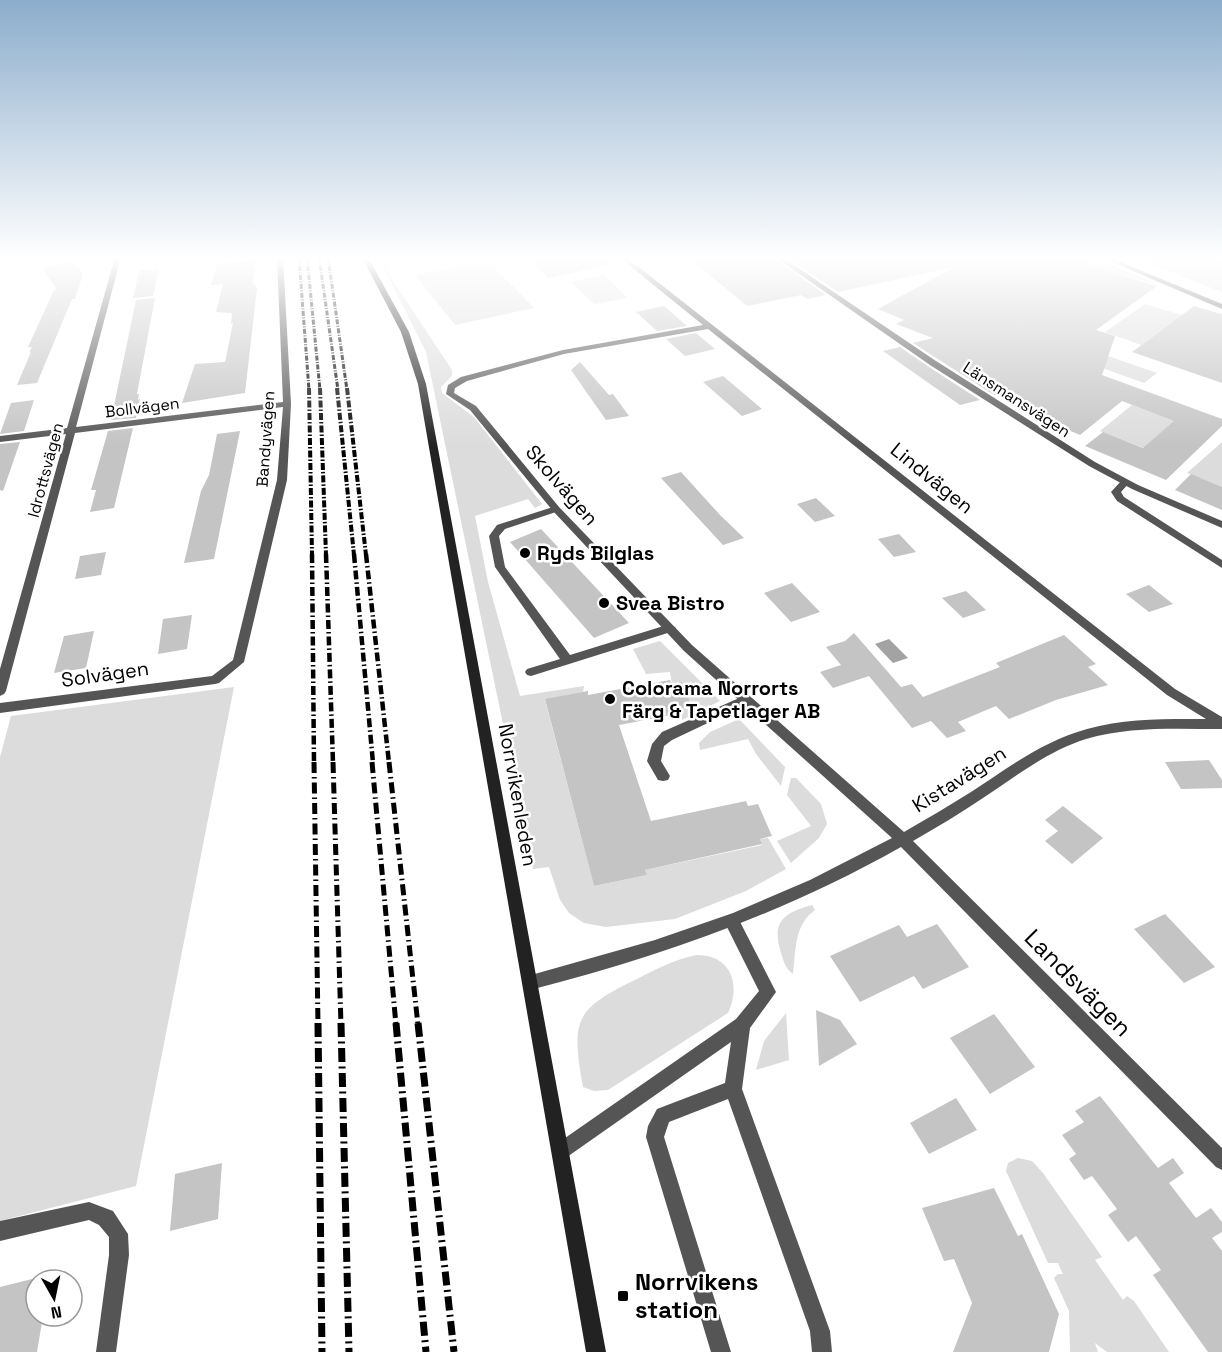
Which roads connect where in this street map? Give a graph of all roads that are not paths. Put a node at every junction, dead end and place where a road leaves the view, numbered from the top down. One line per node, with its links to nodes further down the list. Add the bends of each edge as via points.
1 (101, 320): 8 (street, Idrottsvägen)
2 (283, 320): 7 (street, Bandyvägen)
3 (399, 320): 25 (main road, Norrvikenleden, via 422,384)
4 (703, 320): 6 (street, Lindvägen)
5 (870, 320): 10 (street, Länsmansvägen)
6 (711, 326): 11 (street, Skolvägen, via 563,352 464,379 451,387 450,394 473,408); 21 (street, Lindvägen, via 1171,692)
7 (287, 404): 8 (street, Bollvägen); 17 (street, Bandyvägen, via 282,480 238,662)
8 (72, 430): 9 (street, Bollvägen); 18 (street, Idrottsvägen)
9 (0, 439)
10 (1125, 482): 12 (street, Länsmansvägen); 13 (street, via 1116,492 1120,499)
11 (556, 508): 14 (street, Skolvägen); 15 (street, via 501,527 494,536 500,567)
12 (1222, 525)
13 (1222, 565)
14 (670, 628): 15 (street); 19 (street, Skolvägen)
15 (567, 660): 16 (street)
16 (531, 672)
17 (215, 680): 20 (street, Solvägen)
18 (0, 691)
19 (746, 700): 22 (street, via 667,736 658,744 654,761); 23 (street, Skolvägen)
20 (0, 708)
21 (1222, 723): 23 (street, Kistavägen, via 1130,727 1086,734 1039,753 961,806)
22 (663, 776)
23 (901, 838): 24 (street, Kistavägen, via 853,866); 29 (street, Landsvägen)
24 (732, 921): 25 (street, Kistavägen, via 616,961); 26 (street, via 768,992)
25 (530, 982): 28 (main road, Norrvikenleden)
26 (742, 1025): 27 (street); 28 (street)
27 (733, 1089): 33 (street, via 663,1115 655,1137); 34 (street, via 820,1331)
28 (561, 1151): 32 (main road, Norrvikenleden)
29 (1222, 1161)
30 (0, 1231): 31 (street, via 89,1210 106,1218 118,1234 119,1255)
31 (106, 1352)
32 (596, 1352)
33 (721, 1352)
34 (822, 1352)

